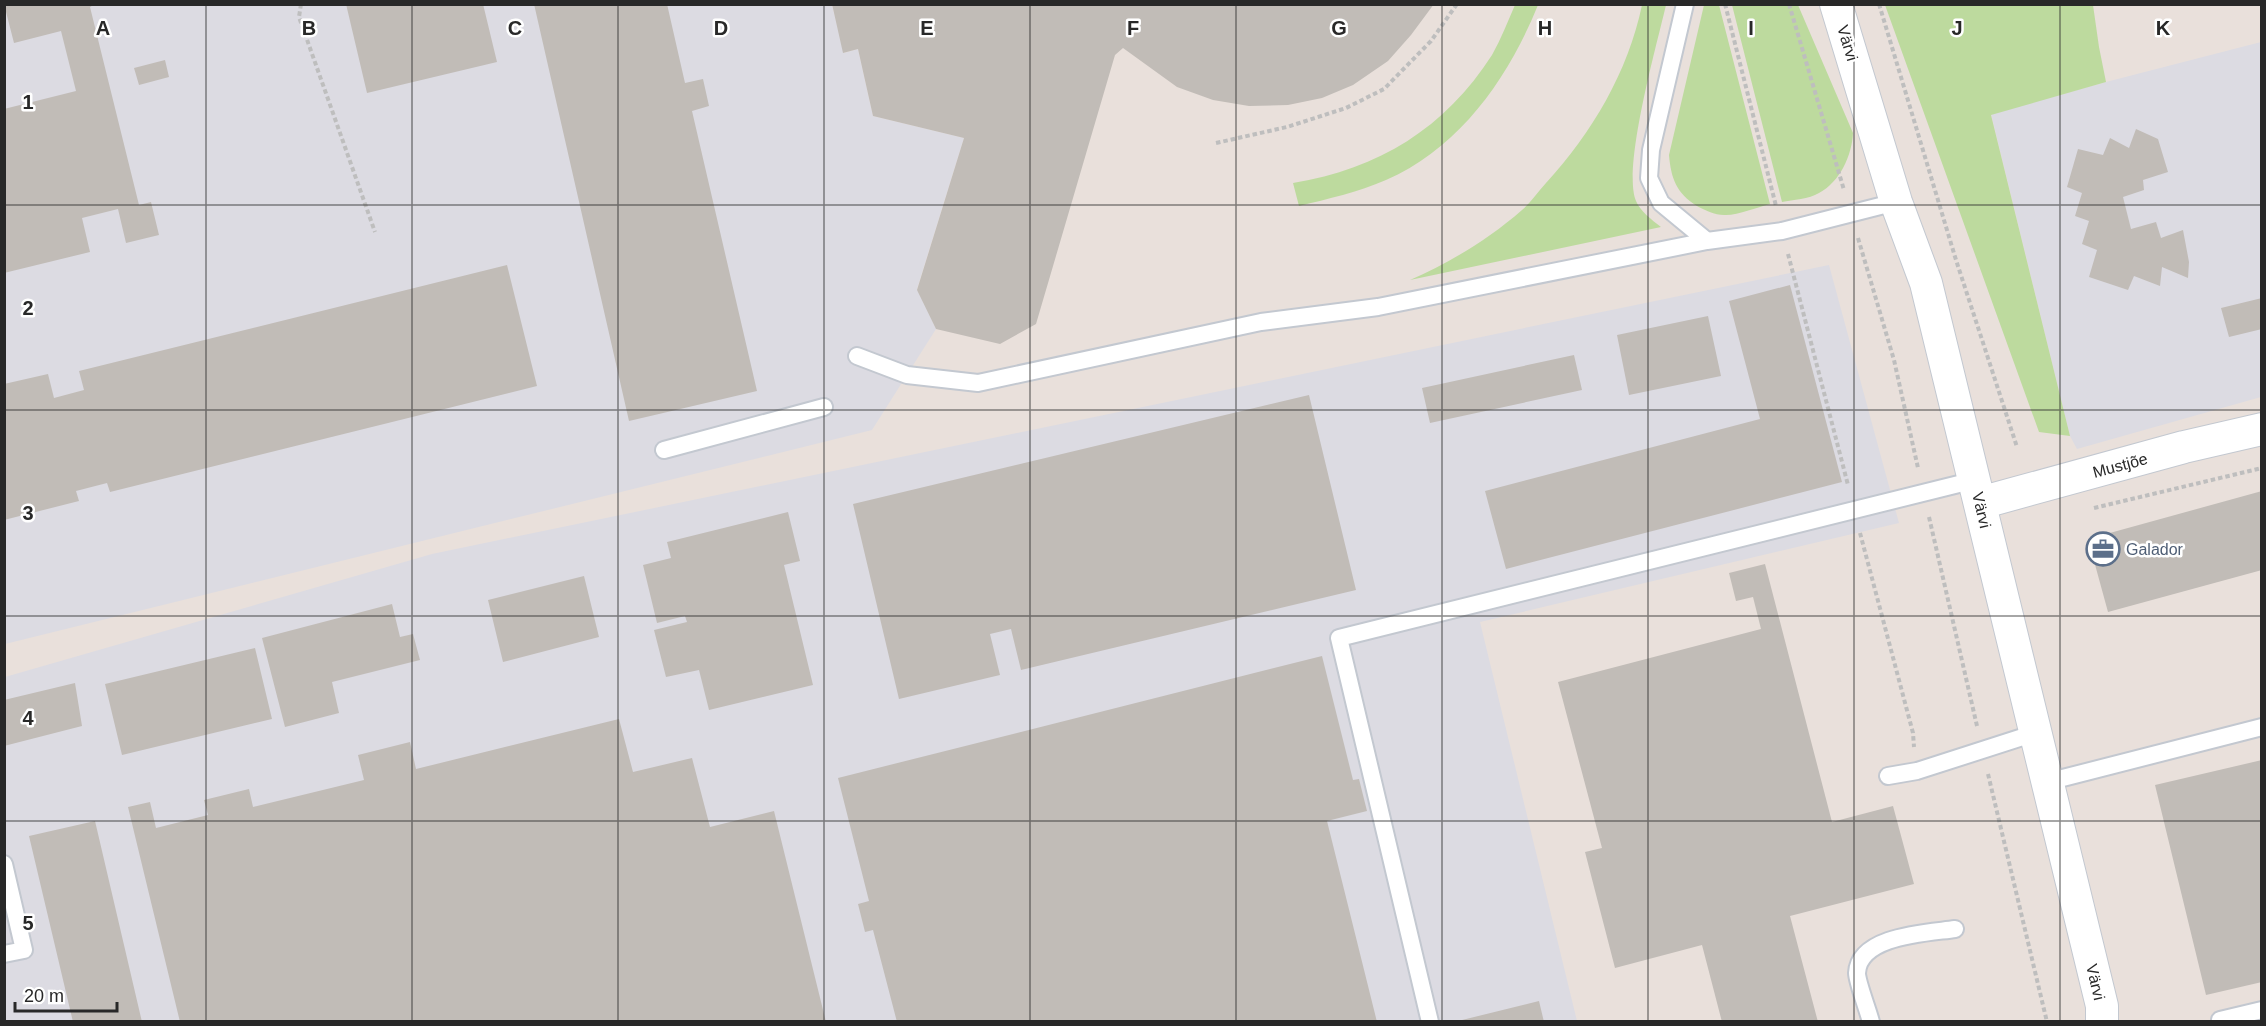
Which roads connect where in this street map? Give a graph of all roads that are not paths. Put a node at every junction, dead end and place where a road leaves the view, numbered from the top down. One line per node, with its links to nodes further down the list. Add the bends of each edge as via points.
1 (1685, 4): 4 (lane, via 1651,150 1649,178 1661,203)
2 (1836, 4): 3 (street, Värvi)
3 (1896, 202): 4 (lane, via 1782,231); 9 (street, Värvi, via 1926,283)
4 (1707, 241): 5 (lane, via 1378,307 1261,322 978,383 907,375)
5 (857, 356)
6 (824, 407): 8 (lane)
7 (2262, 429): 9 (street, Mustjõe)
8 (664, 450)
9 (1977, 491): 11 (street, Värvi); 19 (lane, via 1854,510 1339,638)
10 (2262, 727): 13 (lane)
11 (2036, 733): 12 (lane, via 1917,771); 13 (street, Värvi)
12 (1888, 776)
13 (2047, 782): 21 (street, Värvi, via 2102,1006)
14 (4, 864): 16 (lane, via 24,950)
15 (1955, 929): 20 (lane, via 1896,938 1870,948 1857,973)
16 (4, 954)
17 (2262, 1010): 18 (lane)
18 (2220, 1020)
19 (1430, 1022)
20 (1871, 1022)
21 (2102, 1022)

